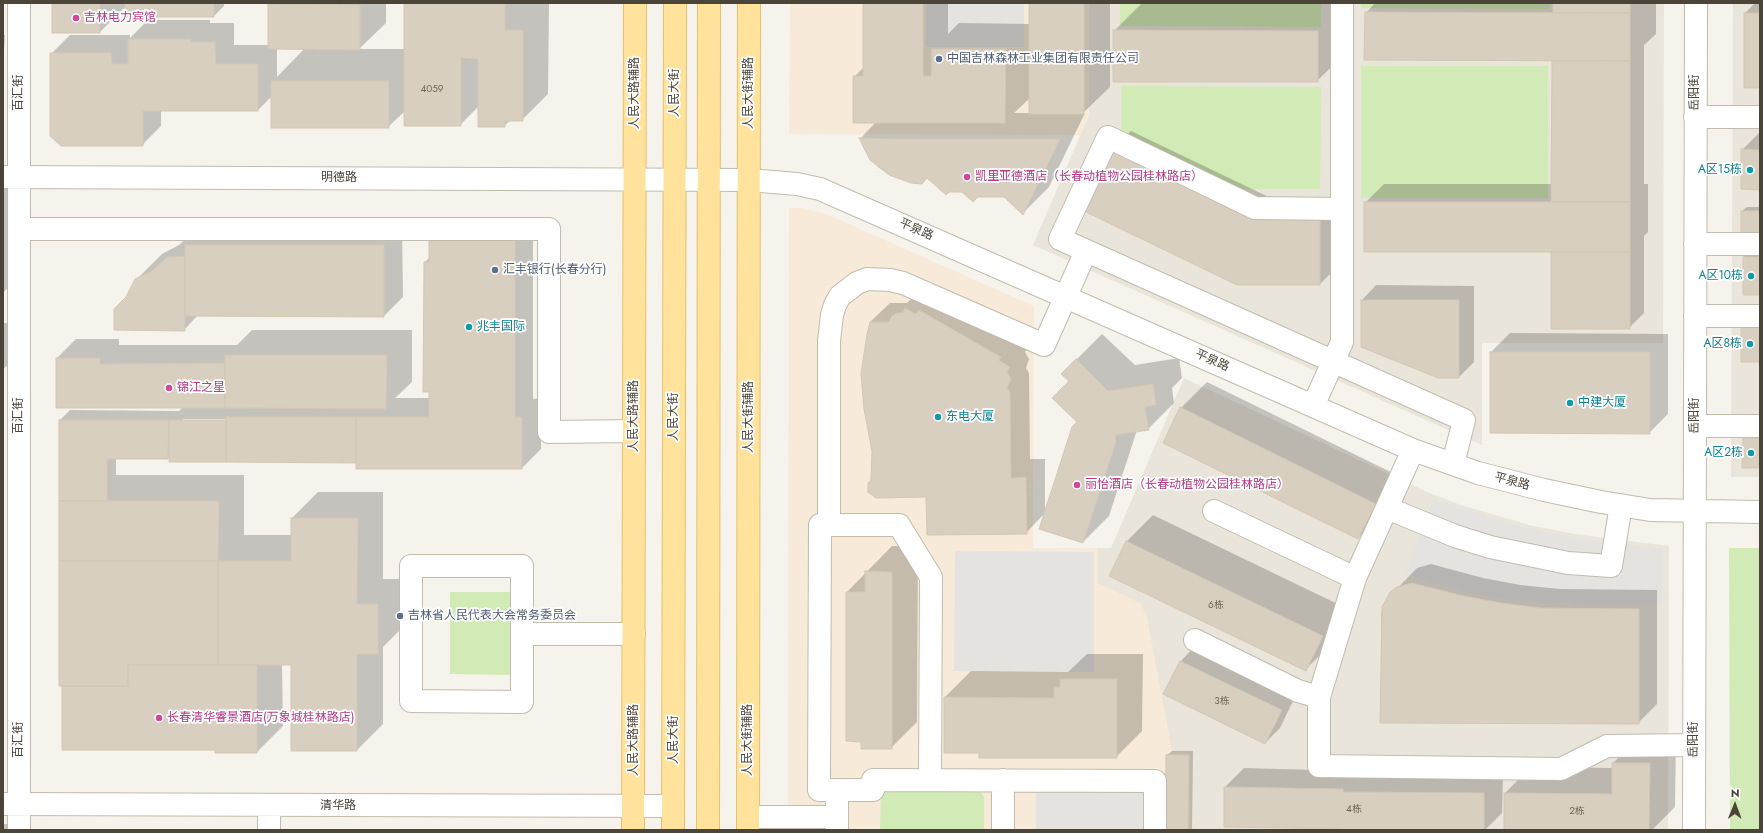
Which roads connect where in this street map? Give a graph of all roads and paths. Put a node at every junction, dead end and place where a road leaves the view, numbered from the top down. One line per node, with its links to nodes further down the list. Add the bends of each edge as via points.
1 (19, 3): 10 (street, 百汇街)
2 (635, 3): 11 (main road, 人民大路辅路)
3 (675, 3): 12 (main road, 人民大街)
4 (709, 3): 13 (main road)
5 (749, 3): 14 (main road, 人民大街辅路)
6 (1342, 3): 15 (street)
7 (1696, 3): 8 (street, 岳阳街)
8 (1695, 117): 9 (street); 17 (street, 岳阳街)
9 (1760, 117)
10 (11, 177): 11 (street, 明德路); 16 (street, 百汇街)
11 (634, 179): 12 (street, 明德路); 29 (main road, 人民大路辅路)
12 (675, 180): 13 (street, 平泉路); 50 (main road, 人民大街)
13 (708, 180): 14 (street, 平泉路); 57 (main road)
14 (749, 180): 20 (street, 平泉路, via 790,183 820,189); 51 (main road, 人民大街辅路)
15 (1342, 209): 19 (street, via 1255,208 1108,137 1060,239); 24 (street, via 1342,342)
16 (19, 229): 23 (street, 百汇街); 29 (street, via 549,229 549,432)
17 (1695, 244): 18 (street); 21 (street, 岳阳街)
18 (1760, 244)
19 (1086, 251): 20 (street); 24 (street)
20 (1066, 296): 25 (street, 平泉路); 37 (street, via 1044,345 903,284 878,278 867,279 840,296 832,315 829,341)
21 (1695, 316): 22 (street); 27 (street, 岳阳街)
22 (1760, 316)
23 (11, 323): 26 (street, 百汇街)
24 (1334, 361): 25 (street); 31 (street, via 1464,420)
25 (1313, 406): 30 (street, 平泉路)
26 (11, 409): 47 (street, 百汇街)
27 (1695, 426): 28 (street); 35 (street, 岳阳街)
28 (1760, 426)
29 (634, 431): 40 (main road, 人民大路辅路)
30 (1413, 450): 31 (street, 平泉路); 33 (street)
31 (1453, 464): 32 (street, 平泉路, via 1544,490)
32 (1621, 506): 33 (street, via 1611,566 1568,563 1490,547 1448,534); 35 (street, 平泉路)
33 (1387, 508): 38 (street)
34 (1214, 510): 38 (street)
35 (1695, 512): 36 (street, 平泉路); 43 (street, 岳阳街)
36 (1760, 512)
37 (829, 525): 44 (street, via 899,525 931,577); 46 (street, via 820,525 819,790)
38 (1354, 578): 42 (street)
39 (522, 634): 39 (street, via 522,702 411,701 411,566 522,566); 40 (street)
40 (634, 634): 49 (main road, 人民大路辅路)
41 (1195, 640): 42 (street, via 1298,691)
42 (1319, 698): 43 (street, via 1319,766 1561,769 1607,746)
43 (1694, 745): 60 (street, 岳阳街)
44 (930, 780): 45 (street); 46 (street, via 873,780 873,790)
45 (1003, 780): 58 (street); 59 (street, via 1156,780)
46 (837, 790): 52 (street)
47 (11, 805): 48 (street, 清华路); 53 (street, 百汇街)
48 (269, 806): 49 (street, 清华路); 54 (street)
49 (634, 806): 50 (street, 清华路); 55 (main road, 人民大路辅路)
50 (674, 806): 56 (main road, 人民大街)
51 (748, 824): 52 (street)
52 (837, 824)
53 (19, 830)
54 (269, 830)
55 (633, 830)
56 (673, 830)
57 (708, 830)
58 (1003, 830)
59 (1155, 830)
60 (1694, 830)

